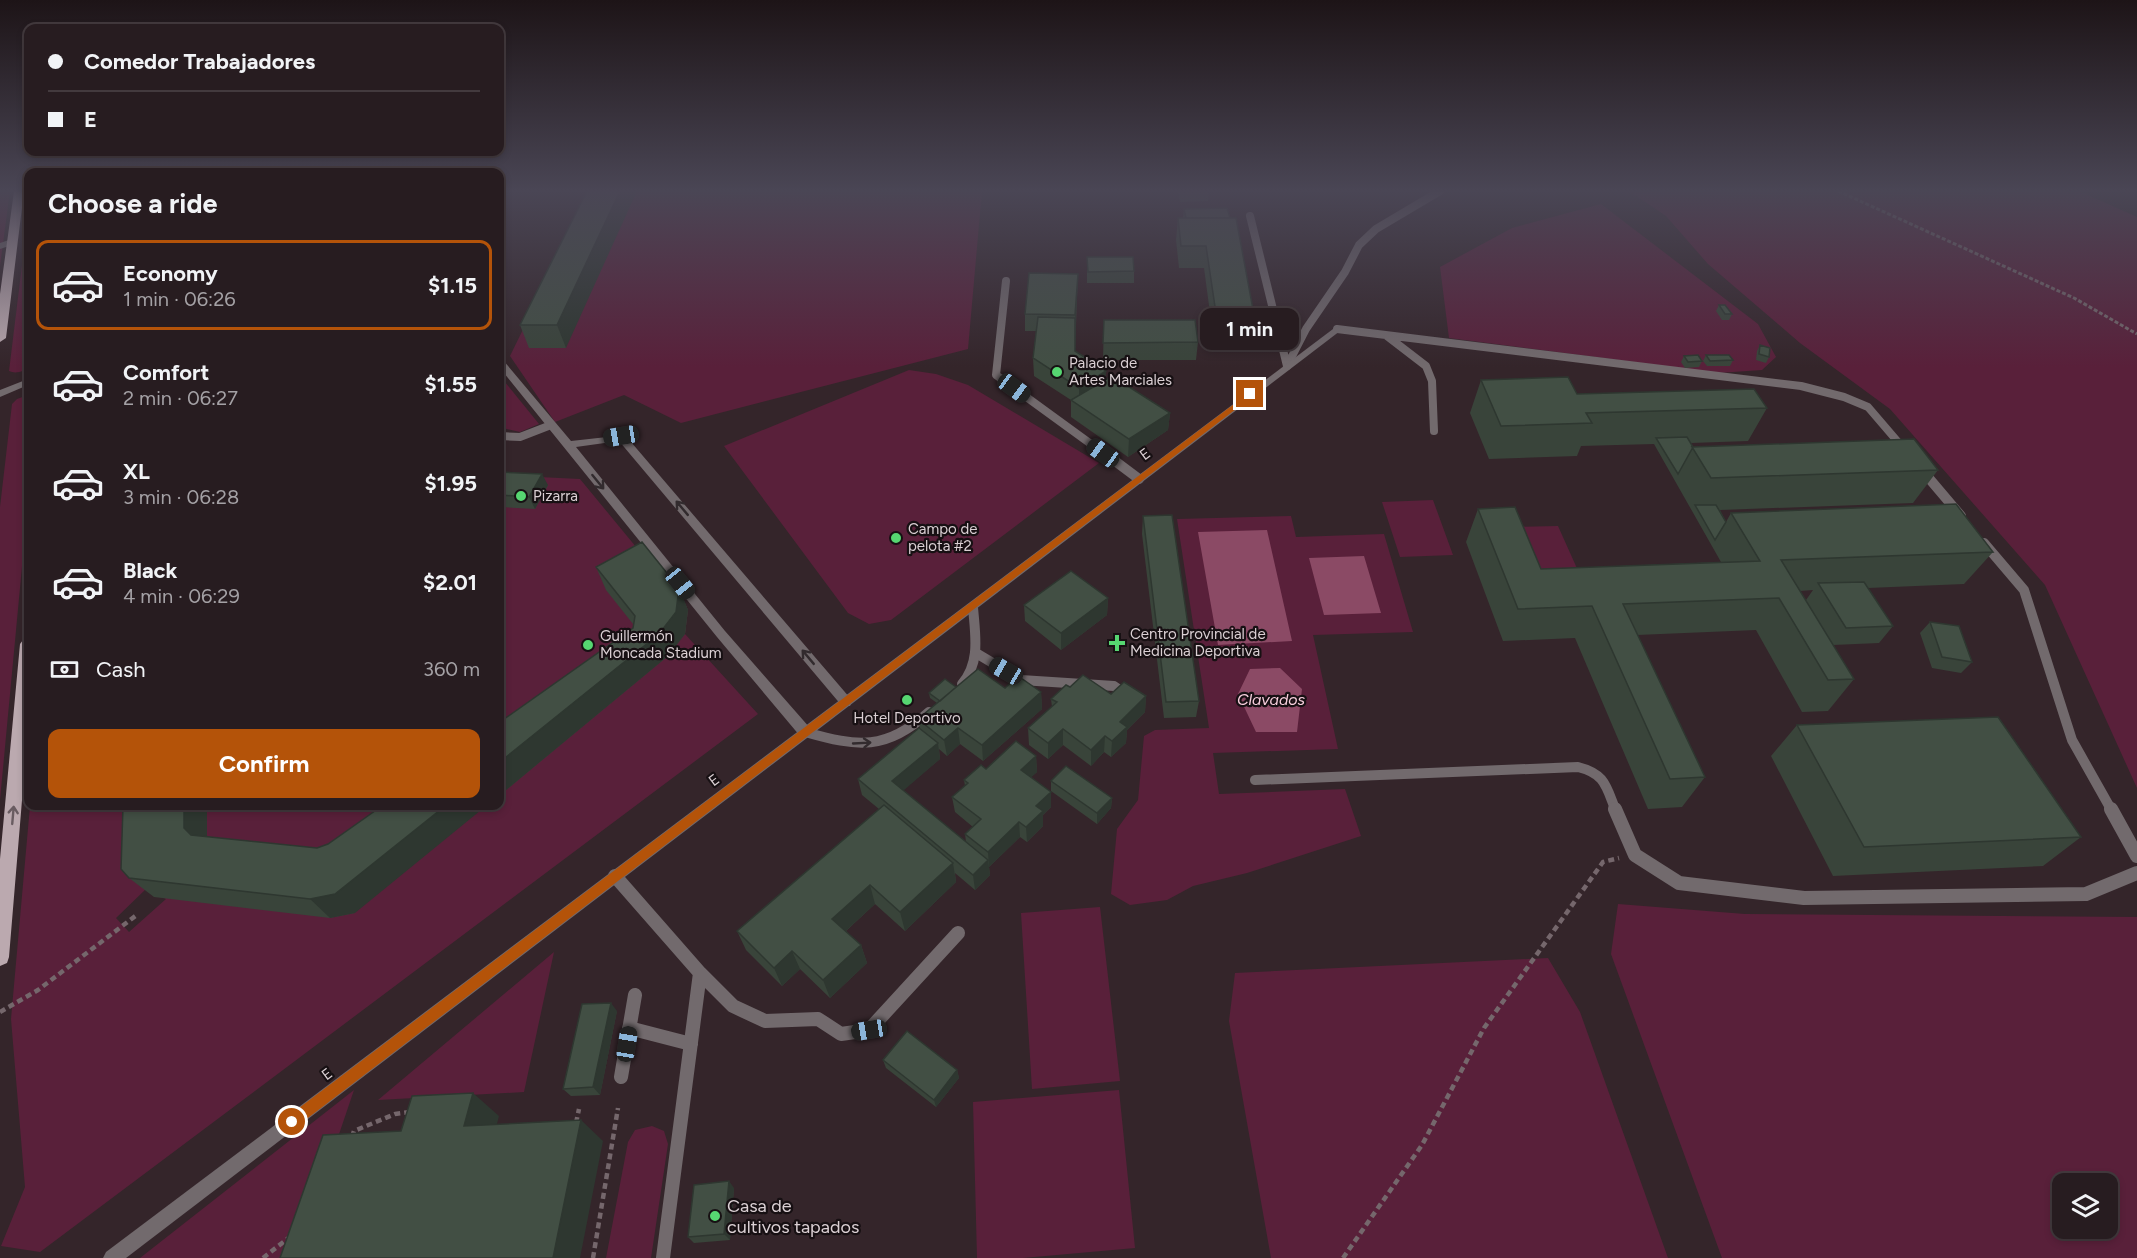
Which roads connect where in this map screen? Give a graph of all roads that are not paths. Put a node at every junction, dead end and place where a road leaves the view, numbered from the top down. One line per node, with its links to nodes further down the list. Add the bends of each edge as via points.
1 (11, 250): 5 (main road)
2 (1258, 250): 9 (lane)
3 (1357, 250): 9 (lane)
4 (1006, 281): 17 (lane, via 996,375)
5 (1, 317): 8 (main road)
6 (1337, 329): 7 (lane); 9 (street, E)
7 (1384, 334): 14 (lane, via 1426,366 1432,381); 18 (lane, via 1801,386 1844,397 1868,406)
8 (0, 338)
9 (1287, 366): 17 (street, E)
10 (504, 368): 13 (street)
11 (24, 384): 12 (street)
12 (0, 394)
13 (551, 425): 15 (lane, via 525,437); 16 (street)
14 (1434, 431)
15 (504, 437)
16 (568, 445): 25 (street, one-way to 16, via 621,436); 27 (street, one-way to 27)
17 (1139, 479): 20 (street, E)
18 (1965, 520)
19 (1980, 538): 29 (lane, via 2024,590 2072,740)
20 (973, 607): 21 (lane); 25 (street, E)
21 (976, 653): 23 (lane, via 969,678); 24 (lane, via 1021,680 1114,686)
22 (24, 689): 33 (main road, one-way to 22)
23 (953, 692)
24 (1130, 697)
25 (846, 702): 27 (street, E)
26 (937, 705): 27 (lane, one-way to 26, via 843,743 882,741 905,733)
27 (805, 732): 31 (street, E)
28 (1256, 780): 30 (lane, via 1578,767 1594,771 1602,778 1635,855 1679,883 1804,898 2086,894)
29 (2137, 856)
30 (2137, 873)
31 (615, 876): 34 (lane); 39 (street, E)
32 (958, 933): 34 (lane, via 869,1030 842,1034 818,1019 765,1021 733,1006)
33 (0, 957)
34 (700, 973): 37 (lane)
35 (635, 995): 36 (lane)
36 (629, 1028): 37 (lane); 38 (lane)
37 (691, 1044): 40 (lane)
38 (621, 1077)
39 (112, 1258)
40 (663, 1258)

